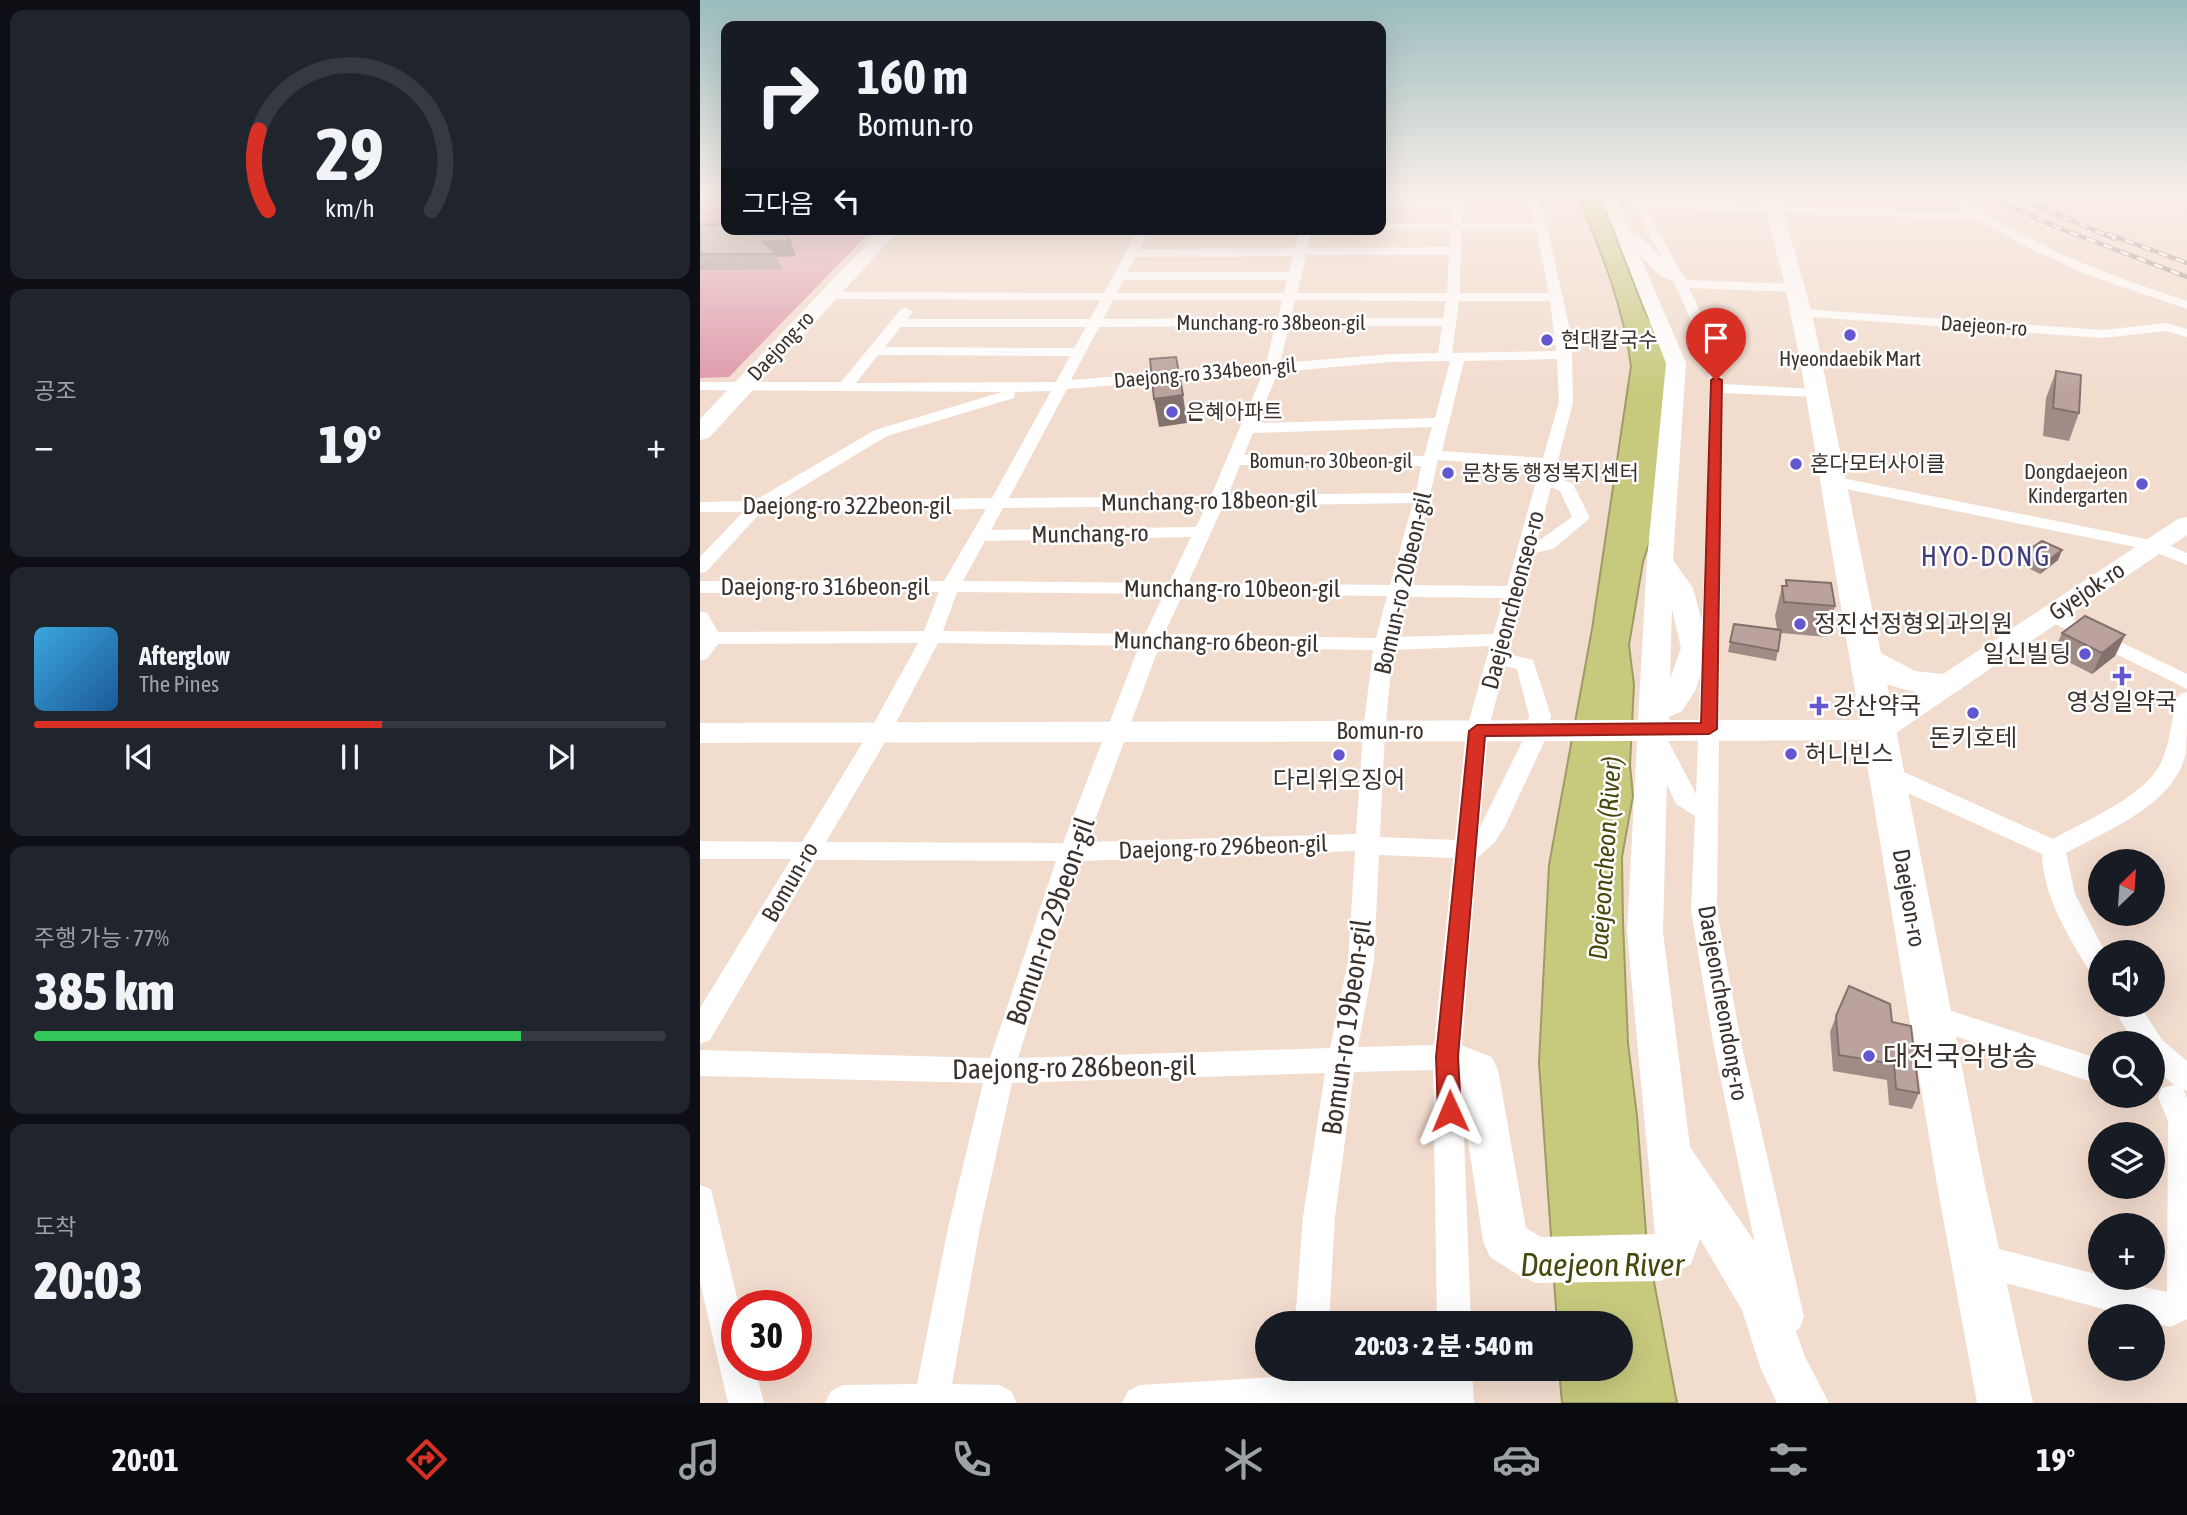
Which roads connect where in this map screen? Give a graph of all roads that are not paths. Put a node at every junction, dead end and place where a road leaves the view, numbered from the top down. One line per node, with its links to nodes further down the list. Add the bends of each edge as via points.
1 (861, 260): 14 (main road, Daejong-ro)
2 (1126, 260): 10 (street)
3 (1299, 260): 11 (street, Bomun-ro 30beon-gil)
4 (1455, 260): 17 (street, Bomun-ro 20beon-gil)
5 (1548, 260): 18 (street, Daejeoncheonseo-ro)
6 (1643, 260): 57 (main road, via 1676,363)
7 (1665, 260): 12 (street, Daejeoncheondong-ro)
8 (1788, 260): 13 (main road, Daejeon-ro)
9 (2063, 260): 20 (street)
10 (1118, 276): 11 (street); 19 (street)
11 (1295, 276): 15 (street, Bomun-ro 30beon-gil)
12 (1680, 281): 13 (street); 37 (street, Daejeoncheondong-ro, via 1713,355)
13 (1796, 288): 21 (main road, Daejeon-ro)
14 (828, 296): 16 (street); 34 (main road, Daejong-ro)
15 (1291, 296): 17 (street); 19 (street); 24 (street, Bomun-ro 30beon-gil)
16 (918, 297): 19 (street); 23 (street)
17 (1453, 297): 18 (street); 22 (street, Bomun-ro 20beon-gil)
18 (1556, 297): 29 (street, Daejeoncheonseo-ro)
19 (1106, 298): 25 (street)
20 (2187, 305)
21 (1802, 313): 26 (street, Daejeon-ro, via 2103,334 2166,327); 38 (main road, Daejeon-ro)
22 (1449, 322): 24 (street, Munchang-ro 38beon-gil); 30 (street, Bomun-ro 20beon-gil)
23 (897, 323): 25 (street); 27 (street)
24 (1283, 323): 25 (street, Munchang-ro 38beon-gil); 31 (street, Bomun-ro 30beon-gil)
25 (1093, 324): 28 (street)
26 (2187, 333)
27 (875, 351): 28 (street); 35 (street)
28 (1079, 352): 32 (street)
29 (1565, 355): 30 (street, Daejong-ro 334beon-gil); 44 (street, Daejeoncheonseo-ro, via 1566,402)
30 (1451, 356): 31 (street, Daejong-ro 334beon-gil); 39 (street, Bomun-ro 20beon-gil)
31 (1272, 368): 32 (street, Daejong-ro 334beon-gil); 40 (street, Bomun-ro 30beon-gil)
32 (1061, 385): 36 (street, Daejong-ro 334beon-gil); 48 (street)
33 (700, 386): 34 (street, Daejong-ro 334beon-gil)
34 (745, 386): 35 (street, Daejong-ro 334beon-gil); 41 (main road, Daejong-ro)
35 (846, 386): 36 (street, Daejong-ro 334beon-gil)
36 (1031, 388): 49 (street, via 881,433)
37 (1716, 388): 38 (street); 71 (street, Daejeoncheondong-ro)
38 (1815, 393): 45 (main road, Daejeon-ro)
39 (1442, 422): 40 (street, Bomun-ro 30beon-gil); 42 (street, Bomun-ro 20beon-gil)
40 (1249, 428): 43 (street, Bomun-ro 30beon-gil)
41 (700, 433)
42 (1432, 458): 43 (street, Bomun-ro 30beon-gil); 44 (street); 46 (street, Bomun-ro 20beon-gil)
43 (1233, 460): 47 (street, Bomun-ro 30beon-gil)
44 (1548, 470): 55 (street, Daejeoncheonseo-ro); 55 (street, via 1588,518 1547,545)
45 (1832, 481): 54 (street, Gyejok-ro); 73 (main road, Daejeon-ro)
46 (1423, 498): 47 (street, Munchang-ro 18beon-gil); 62 (street, Bomun-ro 20beon-gil)
47 (1217, 502): 48 (street, Munchang-ro 18beon-gil); 52 (street, Bomun-ro 30beon-gil)
48 (994, 505): 49 (street, Daejong-ro 322beon-gil); 53 (street)
49 (758, 506): 50 (street, Daejong-ro 322beon-gil); 58 (street)
50 (700, 507)
51 (2187, 524): 54 (main road, Gyejok-ro)
52 (1202, 532): 53 (street, Munchang-ro); 61 (street, Bomun-ro 30beon-gil)
53 (978, 536): 60 (street)
54 (2155, 545): 56 (street); 64 (main road, Gyejok-ro)
55 (1526, 549): 63 (street, Daejeoncheonseo-ro)
56 (2187, 560)
57 (1660, 561): 71 (main road, via 1680,587); 77 (main road)
58 (700, 568)
59 (700, 587): 60 (street, Daejong-ro 316beon-gil)
60 (950, 587): 61 (street, Munchang-ro 10beon-gil); 66 (street)
61 (1176, 589): 62 (street, Munchang-ro 10beon-gil); 68 (street, Bomun-ro 30beon-gil)
62 (1400, 590): 63 (street, Munchang-ro 10beon-gil); 69 (street, Bomun-ro 20beon-gil)
63 (1514, 592): 70 (street, Daejeoncheonseo-ro)
64 (2052, 615): 74 (street); 75 (main road, Gyejok-ro)
65 (700, 617): 67 (street)
66 (931, 637): 67 (street); 68 (street, Munchang-ro 6beon-gil); 81 (street)
67 (712, 638): 72 (street)
68 (1151, 642): 69 (street, Munchang-ro 6beon-gil); 82 (street, Bomun-ro 30beon-gil)
69 (1384, 644): 70 (street, Munchang-ro 6beon-gil); 79 (street, Bomun-ro 20beon-gil)
70 (1498, 649): 80 (street, Daejeoncheonseo-ro); 89 (street, via 1526,665 1540,716 1535,738 1496,822 1486,837)
71 (1703, 649): 77 (street, Daejeoncheondong-ro); 77 (main road, via 1671,704)
72 (700, 655)
73 (1868, 659): 75 (main road, via 1898,678 1921,684); 78 (main road, Daejeon-ro)
74 (2187, 682)
75 (1949, 683): 78 (main road, Gyejok-ro)
76 (2187, 699): 87 (street, via 2166,775 2138,800)
77 (1675, 726): 78 (main road, Bomun-ro); 80 (main road, Bomun-ro); 85 (street, Daejeoncheondong-ro); 85 (street, via 1684,798); 102 (main road, via 1646,859 1645,932)
78 (1880, 730): 84 (main road, Daejeon-ro)
79 (1374, 731): 80 (main road, Bomun-ro); 82 (main road, Bomun-ro); 86 (street, Bomun-ro 19beon-gil)
80 (1483, 731): 89 (street, Daejeoncheonseo-ro)
81 (880, 732): 82 (main road, Bomun-ro); 83 (main road, Bomun-ro); 90 (street, Bomun-ro)
82 (1118, 732): 91 (street, Bomun-ro 29beon-gil)
83 (700, 733)
84 (1887, 774): 87 (street); 93 (main road, Daejeon-ro)
85 (1707, 812): 115 (street, Daejeoncheondong-ro, via 1704,911 1728,1047)
86 (1368, 844): 89 (street, Daejong-ro 296beon-gil); 91 (street, Daejong-ro 296beon-gil); 96 (street, Bomun-ro 19beon-gil, via 1361,961)
87 (2054, 849): 92 (street, via 2053,868)
88 (700, 850): 90 (street, Daejong-ro 296beon-gil)
89 (1466, 851): 95 (street, Daejeoncheonseo-ro)
90 (807, 852): 91 (street, Daejong-ro 296beon-gil); 94 (street, Bomun-ro)
91 (1071, 852): 99 (street, Bomun-ro 29beon-gil)
92 (2088, 947)
93 (1930, 1016): 98 (street); 104 (main road, Daejeon-ro)
94 (700, 1032)
95 (1448, 1057): 96 (street, Daejong-ro 286beon-gil); 102 (main road, via 1478,1070 1506,1241 1536,1260 1661,1258 1675,1248 1678,1236); 106 (street, Daejeoncheonseo-ro)
96 (1341, 1061): 99 (street, Daejong-ro 286beon-gil); 105 (street, Bomun-ro 19beon-gil, via 1319,1217)
97 (700, 1063): 99 (street, Daejong-ro 286beon-gil)
98 (2088, 1068)
99 (1000, 1071): 110 (street, Bomun-ro 29beon-gil, via 964,1227)
100 (2165, 1072): 101 (street)
101 (2175, 1090): 104 (street, via 2183,1121 2183,1303 2170,1310)
102 (1667, 1151): 115 (main road, via 1762,1301 1785,1369)
103 (700, 1200): 111 (street)
104 (1973, 1258): 116 (main road, Daejeon-ro)
105 (1313, 1311)
106 (1454, 1311)
107 (1302, 1381): 114 (street)
108 (1325, 1381): 109 (street)
109 (1455, 1389)
110 (932, 1401): 112 (street); 113 (street)
111 (746, 1403)
112 (844, 1403)
113 (999, 1403)
114 (1140, 1403)
115 (1805, 1403)
116 (2005, 1403)

